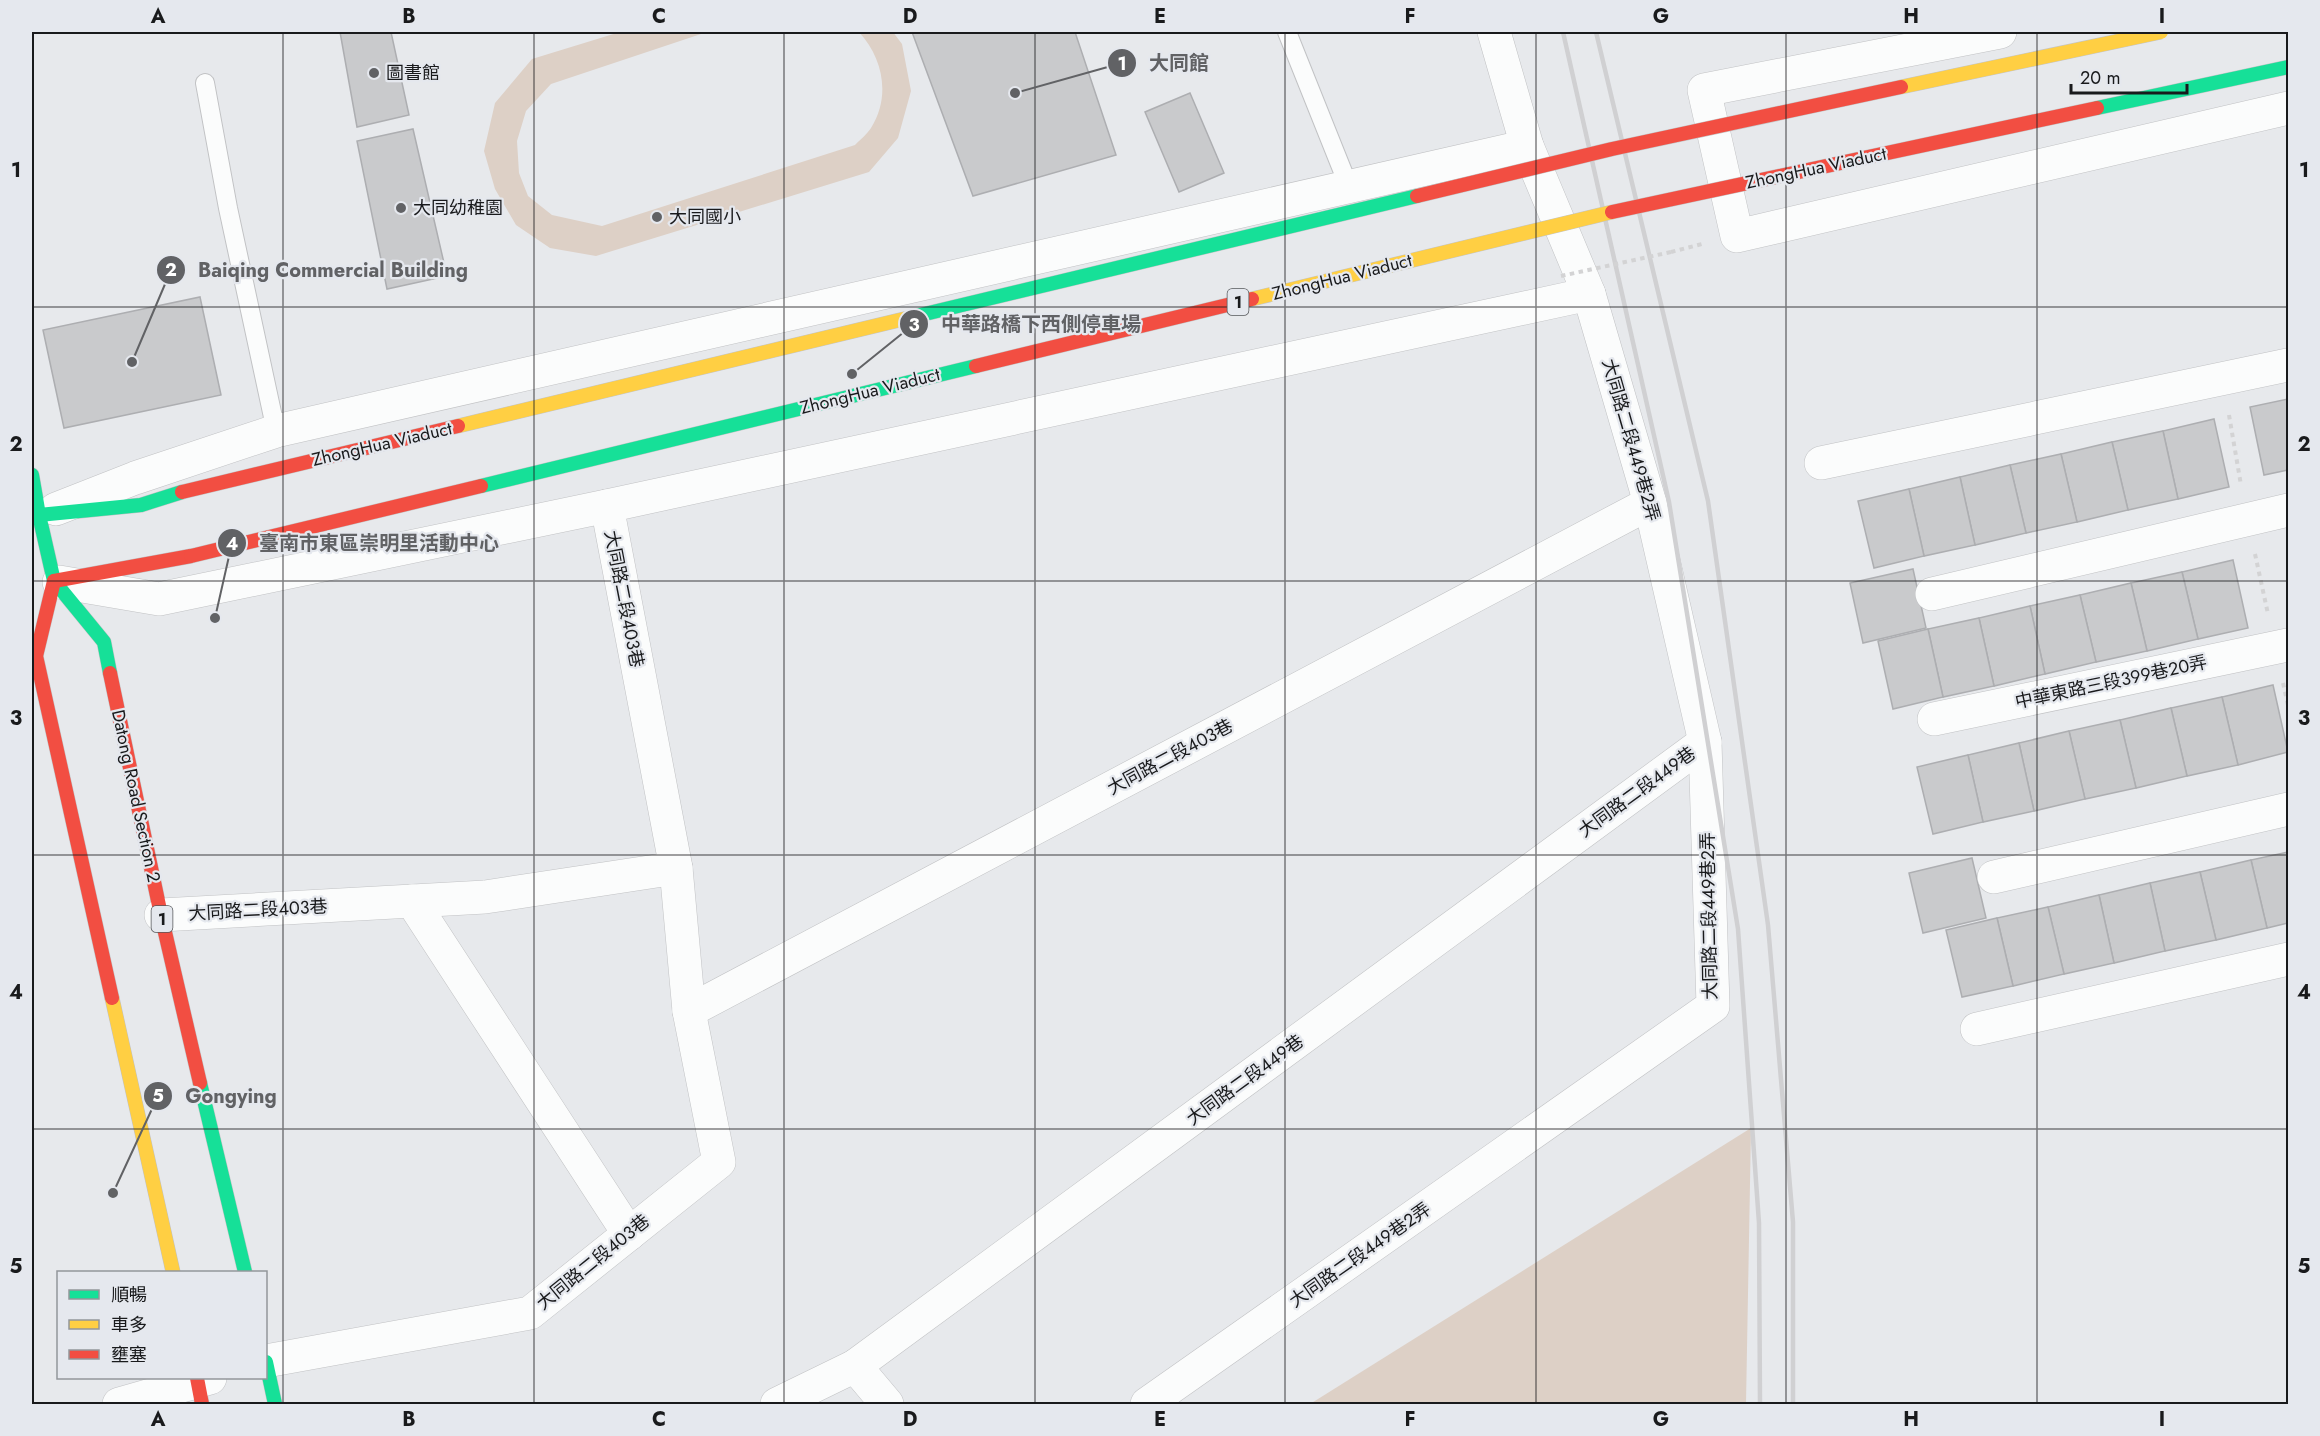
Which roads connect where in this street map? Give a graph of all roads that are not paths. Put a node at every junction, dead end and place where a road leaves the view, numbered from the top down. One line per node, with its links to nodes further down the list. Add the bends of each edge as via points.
1 (1287, 32): 9 (lane)
2 (1494, 32): 8 (street, 大同路二段449巷2弄)
3 (2000, 32): 7 (street, via 1704,90 1737,236)
4 (2161, 32): 18 (main road, ZhongHua Viaduct, bridge, via 1612,149 141,505)
5 (2289, 67): 19 (main road, ZhongHua Viaduct / 1, bridge, via 1624,209 190,556)
6 (205, 83): 12 (lane)
7 (2289, 108)
8 (1527, 146): 9 (street); 10 (street, 大同路二段449巷2弄)
9 (1349, 187): 12 (street)
10 (1589, 294): 15 (street, 大同路二段449巷2弄); 16 (street)
11 (2289, 364): 13 (street)
12 (276, 431): 18 (street)
13 (1821, 463)
14 (32, 475): 18 (main road, Datong Road Section 2)
15 (1650, 503): 23 (street, 大同路二段449巷2弄); 30 (street, 大同路二段403巷)
16 (606, 506): 19 (street, via 159,599); 25 (street, 大同路二段403巷)
17 (2289, 510): 20 (street)
18 (35, 516): 19 (main road, Datong Road Section 2 / 1)
19 (48, 582): 28 (main road, Datong Road Section 2 / 1, via 104,642); 33 (main road, Datong Road Section 2 / 1, via 36,656)
20 (1932, 594)
21 (2289, 645): 22 (street, 中華東路三段399巷20弄)
22 (1934, 719)
23 (1706, 742): 36 (street, 大同路二段449巷); 43 (street, 大同路二段449巷2弄, via 1713,1006)
24 (2289, 808): 26 (street)
25 (676, 868): 27 (street, 大同路二段403巷, via 485,897); 30 (street, 大同路二段403巷)
26 (1994, 877)
27 (412, 901): 28 (street, 大同路二段403巷); 32 (street)
28 (162, 915): 34 (main road, Datong Road Section 2 / 1)
29 (2289, 958): 31 (street)
30 (689, 1011): 32 (street, 大同路二段403巷, via 719,1162)
31 (1977, 1029)
32 (629, 1234): 35 (street, 大同路二段403巷, via 530,1312)
33 (173, 1271)
34 (245, 1271)
35 (267, 1362)
36 (855, 1366): 41 (street, 大同路二段449巷); 42 (street)
37 (267, 1367): 40 (main road)
38 (202, 1385): 39 (street)
39 (119, 1404)
40 (275, 1404)
41 (777, 1404)
42 (887, 1404)
43 (1147, 1404)

